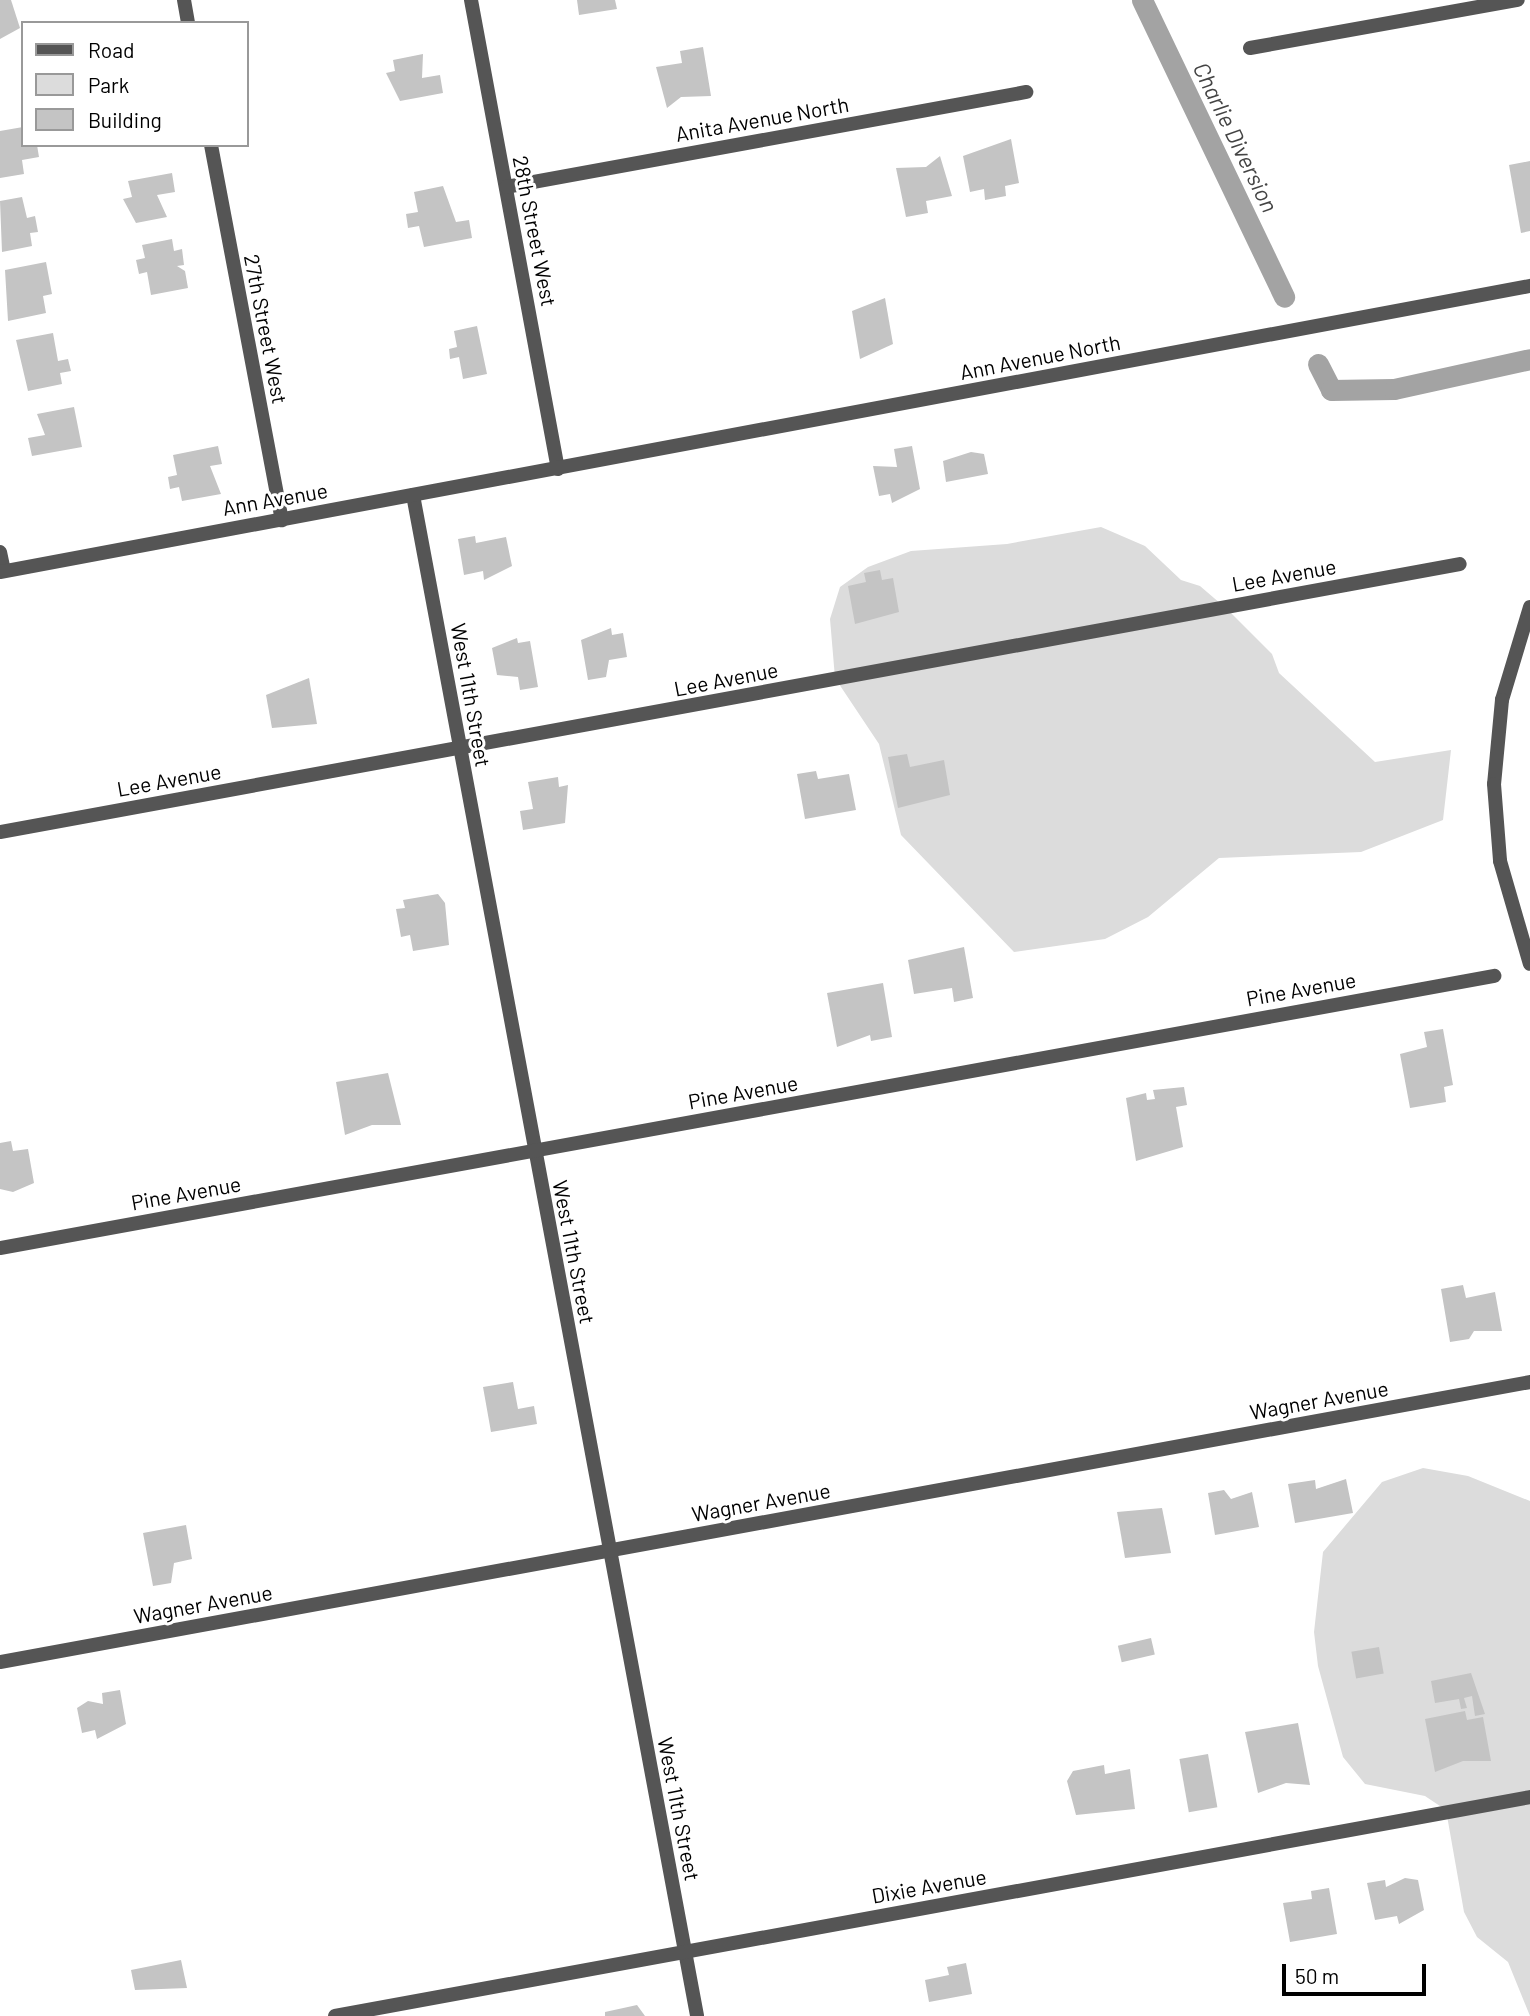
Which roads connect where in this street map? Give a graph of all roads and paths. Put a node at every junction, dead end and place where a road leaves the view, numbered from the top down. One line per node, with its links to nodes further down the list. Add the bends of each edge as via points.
1 (184, 0): 4 (street)
2 (471, 0): 8 (street, 28th Street West)
3 (1518, 0): 5 (street)
4 (188, 21)
5 (1250, 48)
6 (1026, 92): 8 (street, Anita Avenue North)
7 (211, 147): 12 (street, 27th Street West)
8 (506, 187): 10 (street, 28th Street West)
9 (1530, 286): 10 (street, Ann Avenue North)
10 (558, 469): 11 (street, Ann Avenue)
11 (413, 495): 12 (street, Ann Avenue); 17 (street, West 11th Street)
12 (282, 520): 15 (street, Ann Avenue)
13 (0, 552): 15 (street)
14 (1460, 564): 17 (street, Lee Avenue, via 603,724)
15 (2, 571)
16 (1530, 607): 19 (street, via 1502,700 1494,784 1500,861)
17 (459, 745): 18 (street, Lee Avenue); 21 (street, West 11th Street)
18 (0, 832)
19 (1530, 964)
20 (1494, 976): 21 (street, Pine Avenue)
21 (534, 1152): 22 (street, Pine Avenue); 24 (street, West 11th Street)
22 (0, 1248)
23 (1530, 1382): 24 (street, Wagner Avenue)
24 (610, 1551): 25 (street, Wagner Avenue); 27 (street, West 11th Street)
25 (0, 1662)
26 (1530, 1797): 27 (street, Dixie Avenue)
27 (685, 1952): 28 (street, Dixie Avenue); 29 (street, West 11th Street)
28 (335, 2016)
29 (697, 2016)

